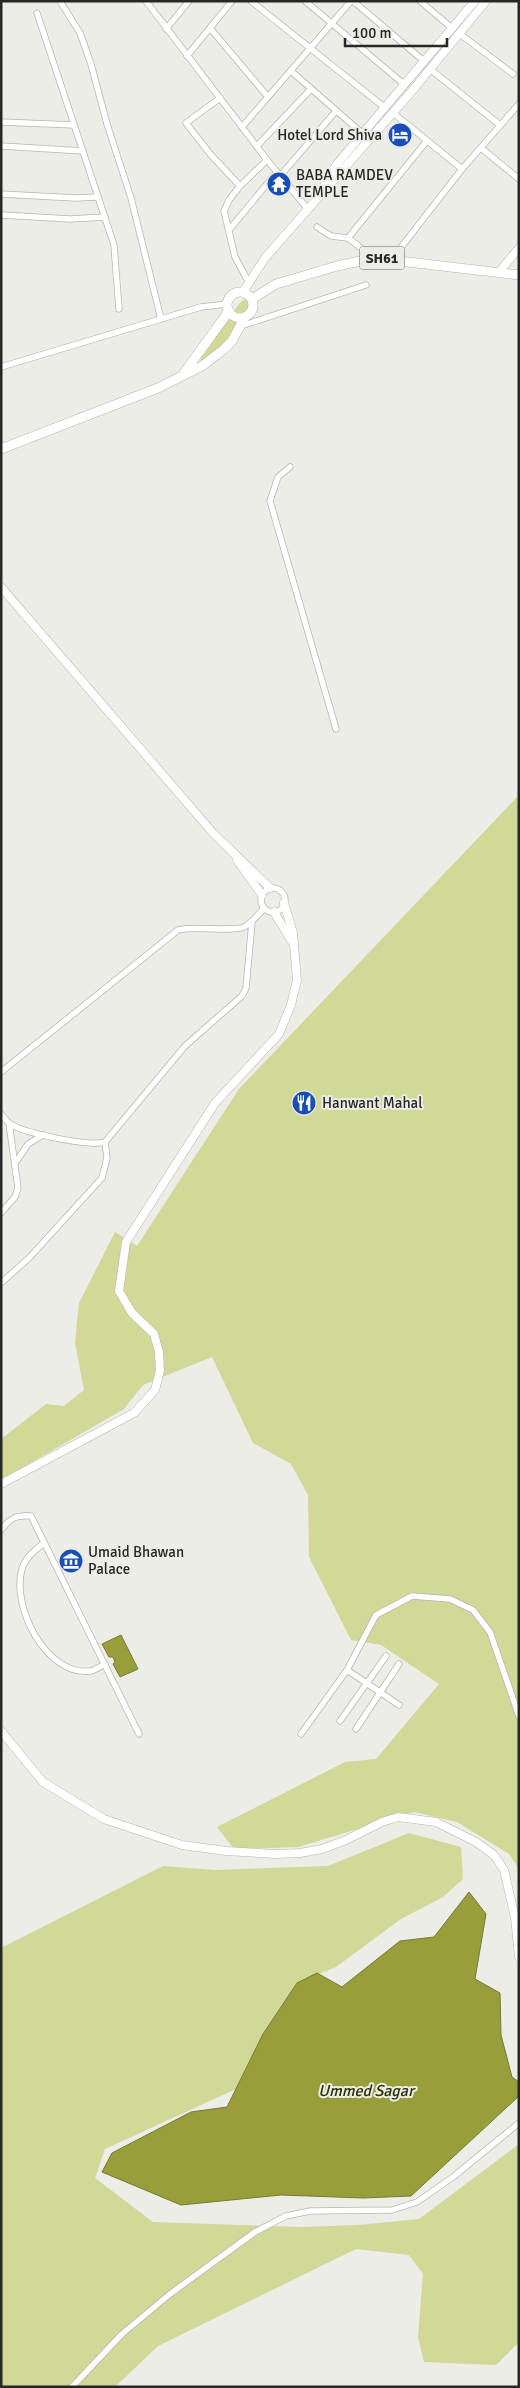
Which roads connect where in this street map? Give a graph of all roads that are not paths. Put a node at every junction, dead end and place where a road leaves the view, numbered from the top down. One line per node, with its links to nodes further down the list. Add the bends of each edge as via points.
1 (60, 1): 66 (street, via 80,33 91,64 131,198)
2 (146, 1): 15 (street)
3 (189, 1): 15 (street)
4 (232, 1): 13 (street)
5 (250, 1): 17 (street)
6 (305, 1): 12 (street)
7 (352, 1): 12 (street); 19 (street)
8 (420, 1): 14 (street)
9 (475, 1): 14 (street)
10 (486, 1): 16 (street)
11 (37, 13): 32 (street)
12 (332, 23): 17 (street); 23 (street)
13 (210, 28): 18 (street); 25 (street)
14 (453, 28): 19 (street)
15 (166, 29): 18 (street)
16 (460, 34): 20 (street); 22 (street)
17 (310, 48): 21 (street); 28 (street)
18 (187, 56): 26 (street)
19 (425, 62): 23 (street)
20 (430, 69): 30 (street); 33 (street)
21 (290, 71): 24 (street); 25 (street)
22 (513, 74)
23 (405, 86): 28 (street)
24 (311, 88): 29 (street); 38 (street)
25 (268, 96): 34 (street)
26 (220, 98): 34 (street); 45 (street, via 186,122)
27 (519, 104): 33 (street)
28 (384, 107): 35 (street)
29 (336, 111): 35 (street); 43 (street)
30 (392, 112): 36 (street); 46 (street)
31 (1, 122): 32 (street)
32 (74, 125): 40 (street)
33 (500, 125): 39 (street)
34 (242, 127): 38 (street)
35 (363, 134): 46 (street, via 332,171)
36 (426, 142): 42 (street); 54 (street)
37 (1, 146): 40 (street)
38 (257, 146): 41 (street)
39 (481, 148): 42 (street); 44 (street)
40 (83, 152): 48 (street)
41 (267, 160): 43 (street); 45 (street)
42 (462, 169): 57 (street)
43 (279, 174): 49 (street); 53 (street)
44 (519, 179)
45 (240, 186): 53 (street, via 224,211)
46 (320, 193): 49 (street)
47 (1, 194): 48 (street)
48 (98, 197): 51 (street)
49 (307, 208): 60 (street)
50 (1, 215): 51 (street, via 70,219)
51 (105, 217): 64 (street, via 114,245)
52 (317, 227): 54 (street, via 331,236)
53 (229, 230): 60 (street, via 236,257)
54 (348, 238): 56 (street)
55 (519, 248): 58 (street)
56 (374, 258): 57 (main road, SH61); 63 (main road, SH61, via 276,284)
57 (392, 260): 58 (main road, SH61)
58 (499, 272): 59 (main road, SH61)
59 (519, 275)
60 (248, 283): 62 (street)
61 (366, 285): 67 (street)
62 (243, 292): 63 (main road); 65 (main road, via 232,295)
63 (252, 299): 67 (main road, via 252,310)
64 (119, 308)
65 (228, 308): 66 (street, via 201,307); 67 (main road); 69 (main road)
66 (161, 319): 68 (street)
67 (243, 321): 69 (main road, via 223,350)
68 (1, 367)
69 (180, 377): 70 (main road)
70 (1, 449)
71 (290, 467): 73 (street, via 278,477 270,501)
72 (1, 588): 74 (street)
73 (336, 729)
74 (235, 856): 75 (street); 76 (street)
75 (270, 888): 76 (street); 77 (street, via 281,891)
76 (262, 895): 78 (street)
77 (284, 903): 79 (street); 81 (street)
78 (264, 908): 79 (street); 80 (street)
79 (274, 912): 81 (street)
80 (252, 922): 82 (street, via 234,929 191,927 178,930); 86 (street, via 246,988 242,996 185,1046)
81 (295, 947): 90 (street, via 297,980 279,1034 215,1103 126,1242 119,1291 132,1313 154,1334 160,1371 155,1390 134,1413)
82 (1, 1072)
83 (1, 1114): 84 (street)
84 (9, 1123): 85 (street); 87 (street)
85 (43, 1135): 86 (street, via 91,1144); 87 (street, via 28,1144)
86 (105, 1142): 89 (street, via 107,1158 102,1178 29,1258)
87 (15, 1163): 88 (street, via 18,1188 15,1197)
88 (1, 1213)
89 (1, 1283)
90 (1, 1484)
91 (1, 1530): 92 (street, via 8,1520 17,1515 31,1516)
92 (44, 1543): 94 (street); 94 (street, via 33,1551 22,1568 20,1590 23,1611 44,1650 58,1662 91,1671)
93 (386, 1656): 97 (street)
94 (104, 1664): 104 (street)
95 (399, 1664): 98 (street)
96 (347, 1670): 97 (street); 100 (street, via 376,1615 412,1596 450,1599 473,1610 490,1632); 105 (street)
97 (368, 1683): 98 (street); 101 (street)
98 (381, 1692): 99 (street); 102 (street)
99 (399, 1704)
100 (519, 1716)
101 (340, 1721)
102 (356, 1729)
103 (1, 1731): 106 (street, via 43,1782 104,1819 182,1845 226,1851 300,1853 322,1849 398,1817 436,1822 476,1842 494,1855 504,1870 515,1917)
104 (139, 1734)
105 (301, 1734)
106 (519, 1957)
107 (519, 2124): 108 (street, via 417,2202 392,2210 310,2211 286,2216 255,2232 129,2328)
108 (72, 2387)

